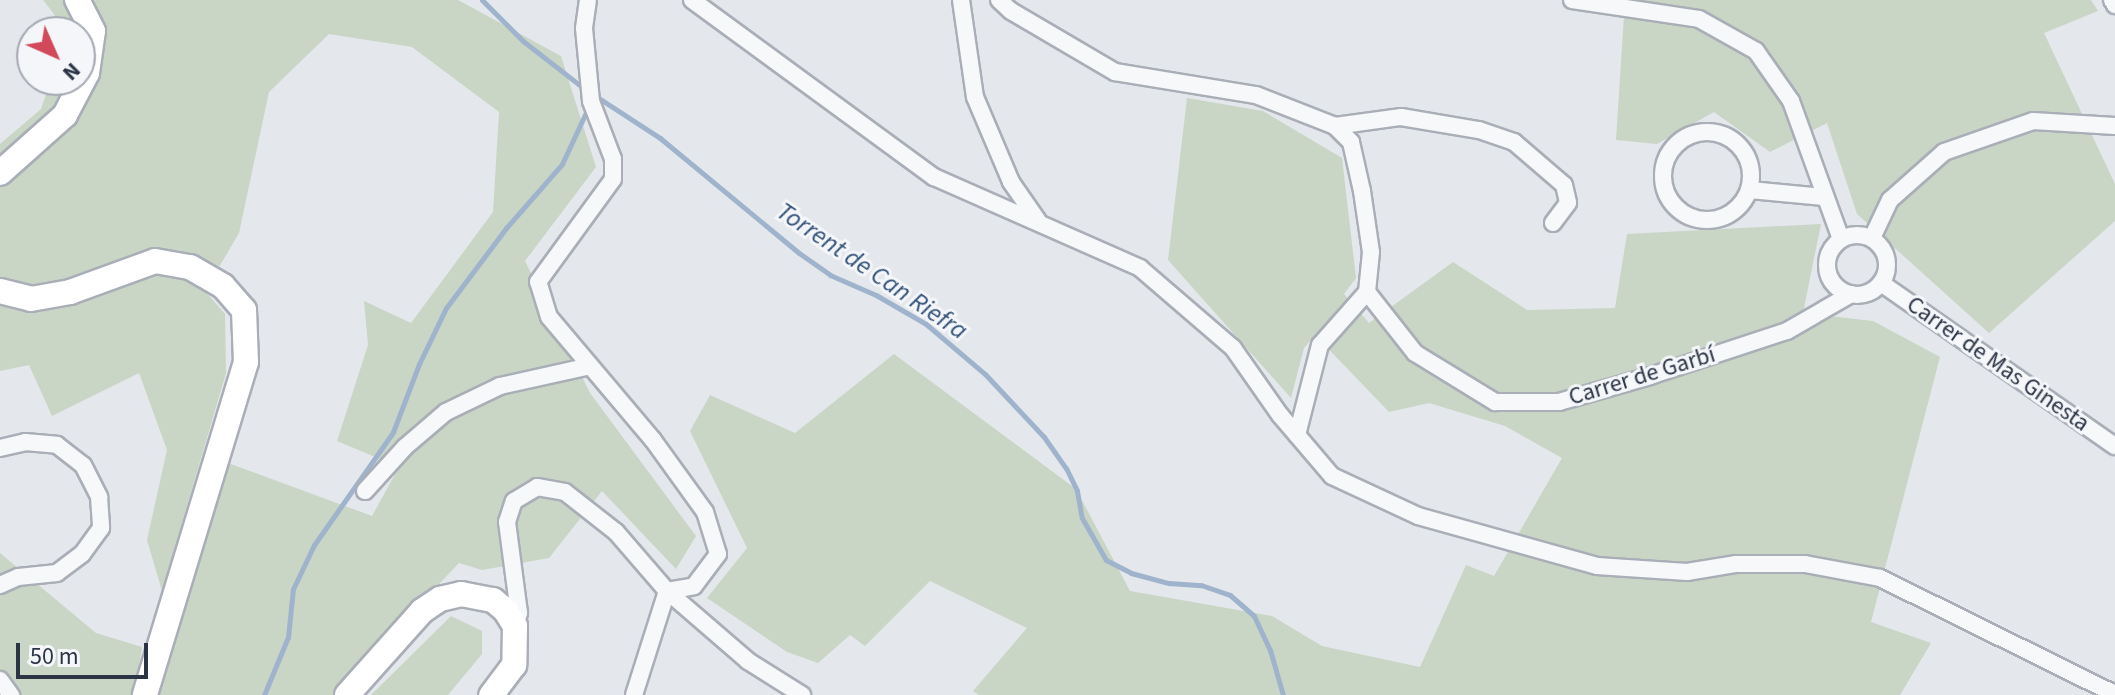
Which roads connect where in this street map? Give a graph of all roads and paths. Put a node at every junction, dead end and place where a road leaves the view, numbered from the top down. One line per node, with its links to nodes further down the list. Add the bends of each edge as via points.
1 (77, 0): 9 (main road, via 93,31 87,73 65,115)
2 (588, 0): 20 (street, via 584,28 591,101 613,159 613,179 538,282 549,317)
3 (692, 0): 12 (street, via 934,177)
4 (961, 0): 12 (street, via 975,97 1011,182)
5 (999, 0): 7 (street, via 1115,72 1256,95)
6 (1572, 0): 11 (street, via 1699,19 1756,51 1791,101)
7 (1335, 126): 13 (street, via 1401,117 1479,130 1514,142 1564,185 1568,203); 18 (street, via 1351,142 1362,191 1371,252)
8 (2115, 126): 14 (street, via 2033,121 1944,152 1890,200)
9 (0, 173)
10 (1750, 190): 10 (street, via 1747,156 1722,134 1694,134 1680,141 1663,168 1672,205 1695,219 1726,217); 11 (street)
11 (1824, 197): 15 (street)
12 (1039, 223): 21 (street, via 1140,268 1233,348)
13 (1553, 223)
14 (1872, 238): 15 (street); 16 (street, via 1887,263)
15 (1841, 239): 19 (street, via 1829,255 1828,274)
16 (1881, 283): 19 (street, via 1870,292); 22 (street, Carrer de Mas Ginesta)
17 (0, 291): 33 (main road, via 31,299 70,292 155,261 190,267 223,286 244,310 246,362)
18 (1367, 292): 19 (street, Carrer de Garbí, via 1415,353 1495,402 1559,402 1650,376 1787,331); 21 (street, via 1320,345)
19 (1851, 294)
20 (590, 366): 24 (street, via 500,386 446,412); 27 (street, via 705,512 718,554 694,586)
21 (1297, 435): 31 (street, via 1332,476 1418,516 1597,566 1687,572 1736,564 1805,564 1880,578)
22 (2115, 446)
23 (0, 448): 26 (street, via 25,442 57,445 83,465 99,497 101,528 82,554 57,573 18,577)
24 (365, 491)
25 (515, 569): 27 (street, via 507,522 514,501 537,487 565,492 606,524); 28 (street, via 503,586); 29 (street)
26 (0, 585)
27 (667, 591): 36 (street); 37 (street, via 748,661)
28 (482, 597): 29 (main road, via 505,610); 34 (main road, via 452,596 422,611)
29 (515, 626): 35 (main road, via 514,665)
30 (0, 680): 32 (street)
31 (2115, 694)
32 (11, 695)
33 (145, 695)
34 (347, 695)
35 (491, 695)
36 (634, 695)
37 (802, 695)

